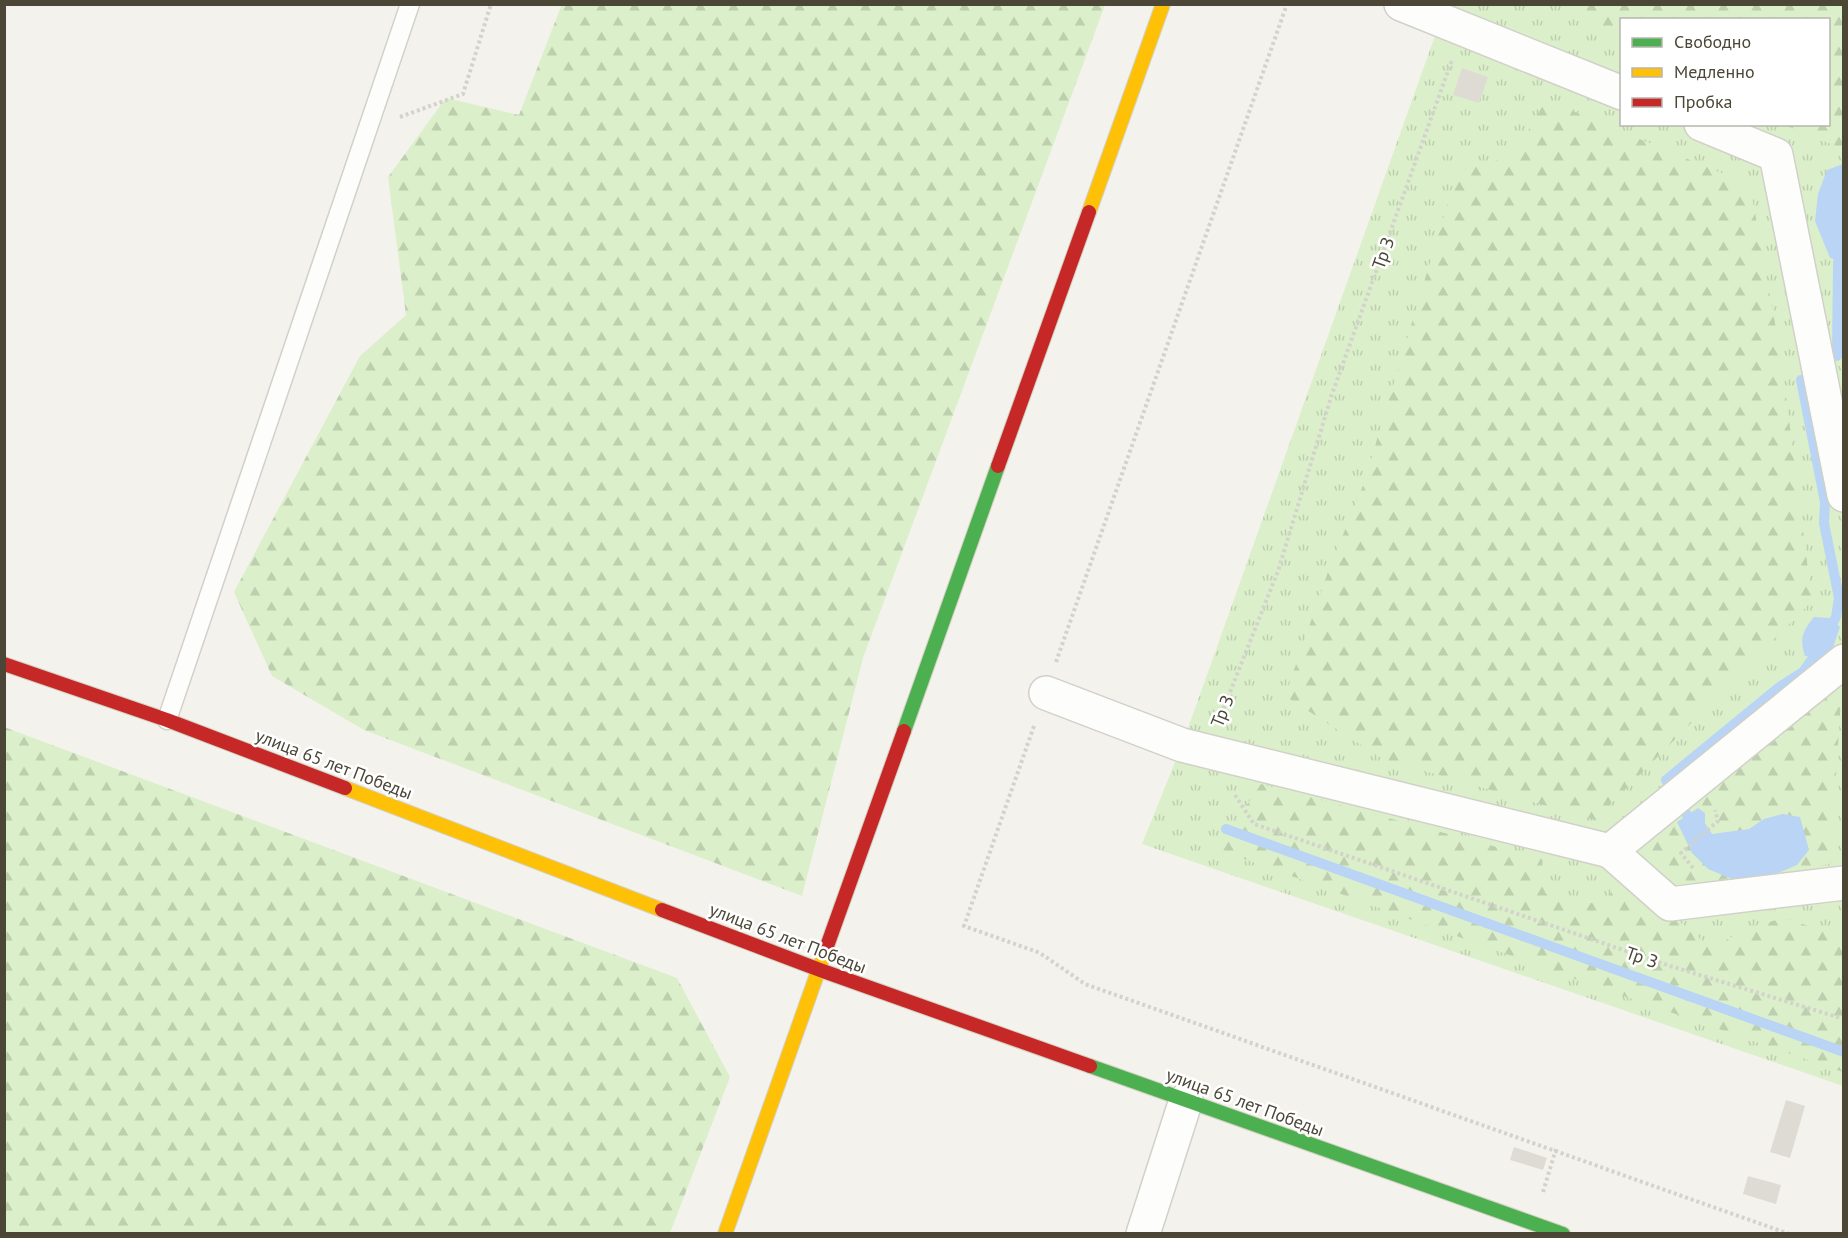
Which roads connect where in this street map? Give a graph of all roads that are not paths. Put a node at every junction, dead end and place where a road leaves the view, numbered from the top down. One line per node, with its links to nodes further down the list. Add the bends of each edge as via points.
1 (410, 4): 10 (lane)
2 (1163, 4): 13 (street)
3 (1401, 4): 4 (street)
4 (1620, 92)
5 (1706, 126): 6 (street, via 1776,155)
6 (1844, 495)
7 (1844, 661): 11 (street)
8 (4, 663): 10 (street, улица 65 лет Победы)
9 (1046, 693): 11 (street, via 1182,745)
10 (167, 720): 13 (street, улица 65 лет Победы)
11 (1610, 851): 12 (street, via 1670,904)
12 (1844, 883)
13 (820, 970): 14 (street, улица 65 лет Победы); 15 (street)
14 (1186, 1100): 16 (street); 17 (street, улица 65 лет Победы)
15 (725, 1233)
16 (1143, 1233)
17 (1563, 1233)

